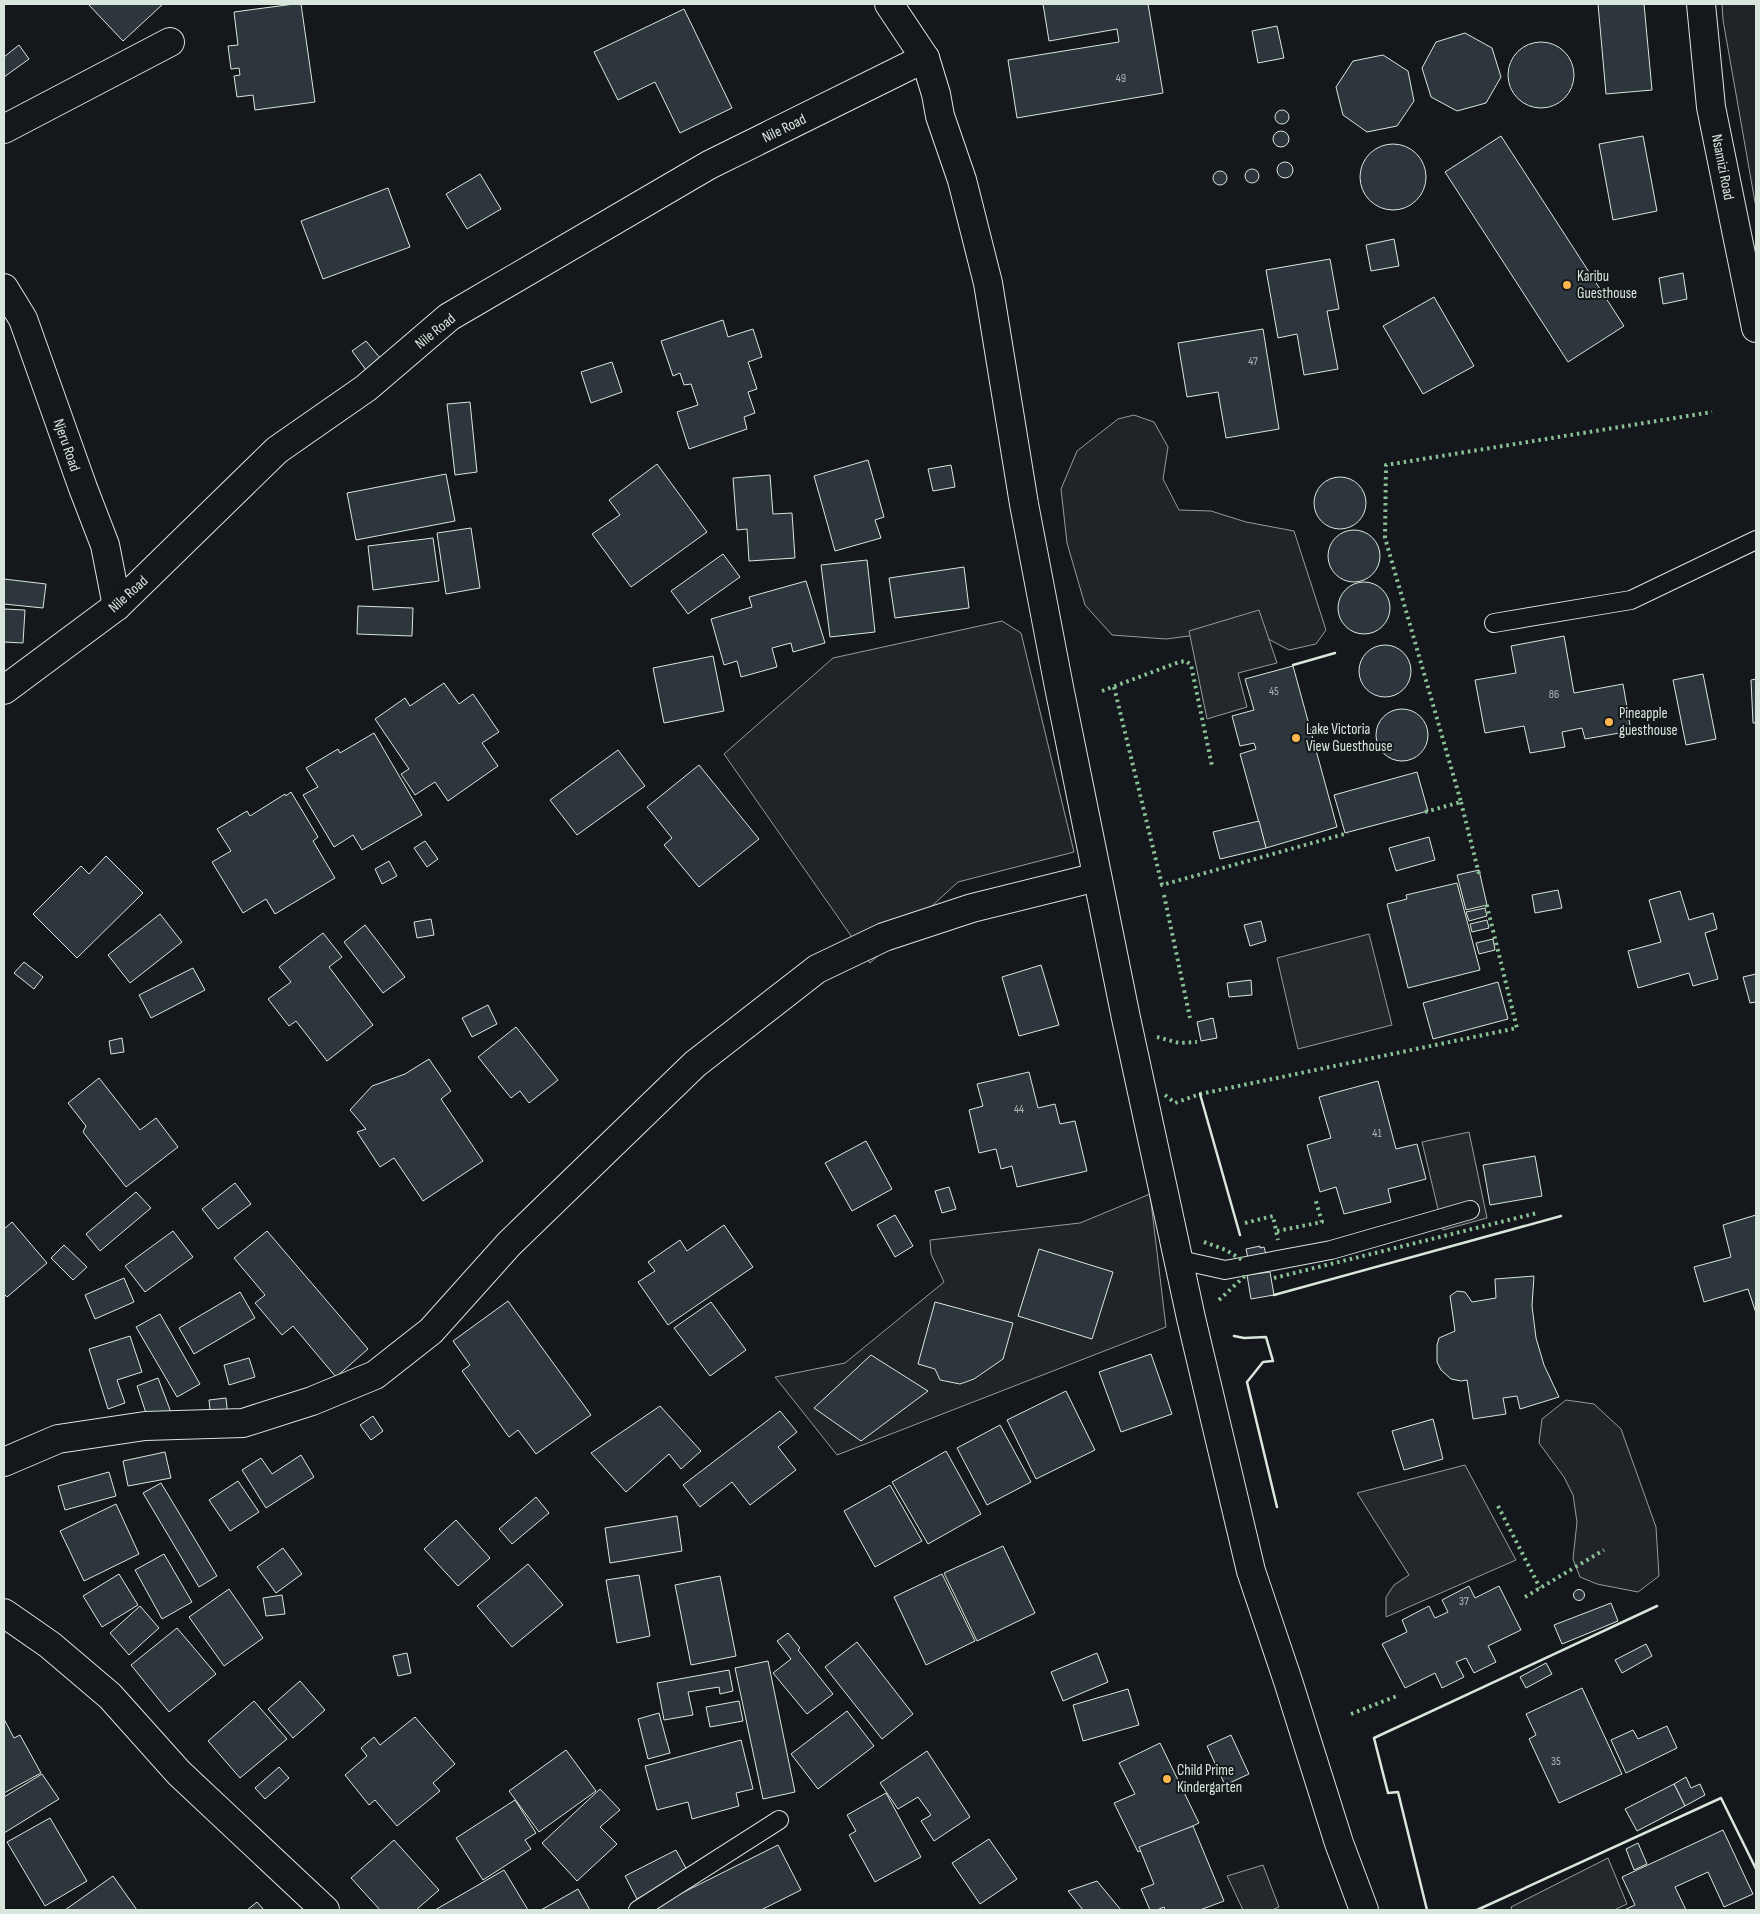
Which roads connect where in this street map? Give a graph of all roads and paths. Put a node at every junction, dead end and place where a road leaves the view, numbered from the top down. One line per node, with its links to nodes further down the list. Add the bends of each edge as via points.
1 (889, 4): 4 (street)
2 (1701, 4): 7 (street, Nsamizi Road, via 1711,107)
3 (170, 42): 5 (street)
4 (925, 58): 9 (street, Nile Road, via 709,165 449,317 366,388 277,450); 12 (street, via 962,180 988,283 1024,504)
5 (4, 129)
6 (4, 288): 9 (street, Njeru Road, via 23,319 104,545)
7 (1756, 328)
8 (1756, 540): 10 (lane, via 1631,600)
9 (117, 606): 11 (street, Nile Road)
10 (1494, 623)
11 (4, 690)
12 (1098, 877): 14 (street); 15 (street, via 972,908 884,937 817,968 695,1064 509,1244 431,1331 374,1375 312,1401 243,1423 145,1426 58,1439)
13 (1470, 1210): 14 (lane, via 1331,1250 1225,1270)
14 (1180, 1260): 20 (street, via 1251,1571 1338,1842)
15 (4, 1462)
16 (4, 1613): 18 (street, via 50,1645 110,1696 179,1773)
17 (779, 1820): 19 (lane)
18 (325, 1910)
19 (638, 1910)
20 (1364, 1910)

